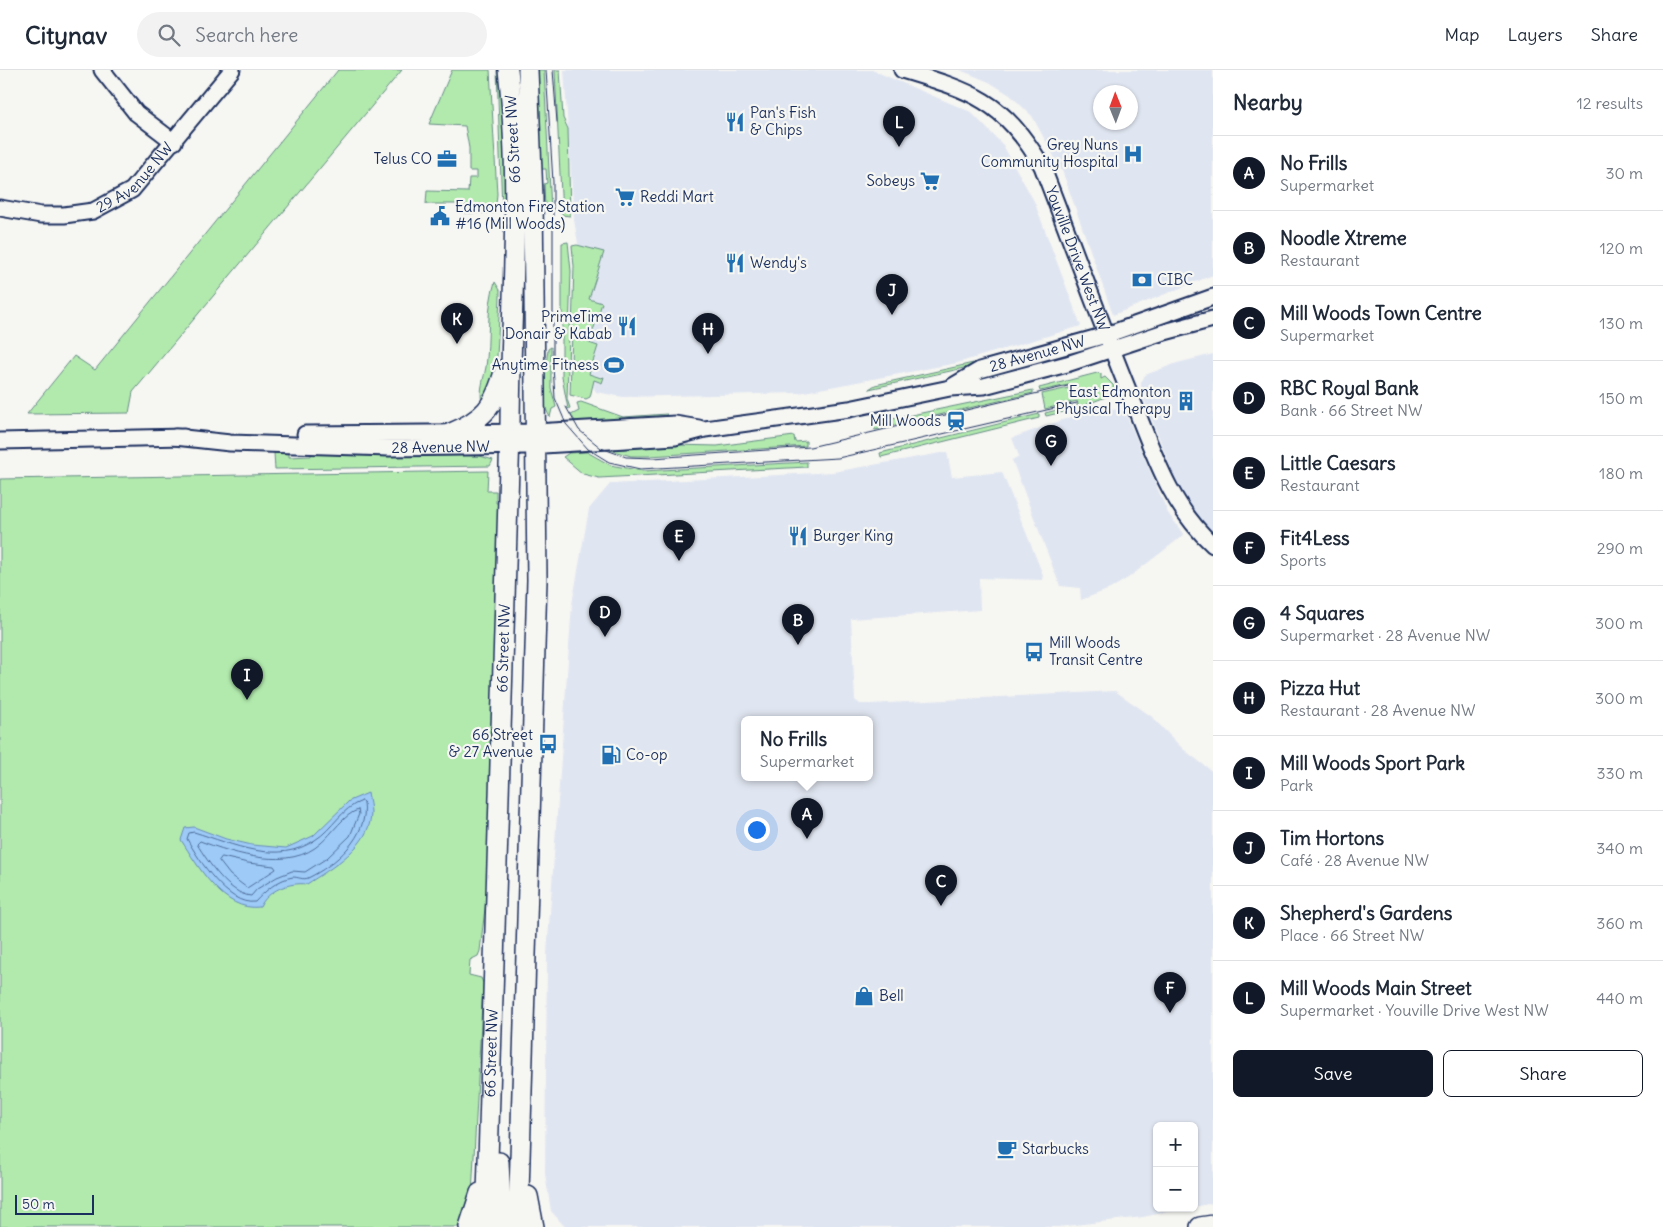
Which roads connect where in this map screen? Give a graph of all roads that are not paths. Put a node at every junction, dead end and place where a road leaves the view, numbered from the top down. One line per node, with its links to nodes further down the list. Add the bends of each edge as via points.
1 (102, 70): 6 (street, via 136,113)
2 (232, 70): 6 (street, 29 Avenue NW)
3 (508, 70): 8 (main road, 66 Street NW, via 516,197)
4 (528, 70): 15 (main road, 66 Street NW, via 532,189)
5 (902, 70): 11 (street, Youville Drive West NW, via 952,86 984,101 1000,111 1023,135 1042,166)
6 (174, 142): 7 (street, 29 Avenue NW, via 132,190 93,211 49,215)
7 (0, 208)
8 (514, 290): 12 (main road, 66 Street NW); 15 (main road, via 521,308)
9 (1213, 297): 11 (street, 28 Avenue NW)
10 (1213, 319): 11 (street, 28 Avenue NW)
11 (1109, 342): 15 (street, 28 Avenue NW, via 980,370 950,388 849,409 705,428 674,437); 17 (street, Youville Drive West NW, via 1174,498 1185,516)
12 (510, 352): 13 (main road, via 496,398 488,410 482,417); 15 (main road, 66 Street NW)
13 (449, 434): 14 (street, 28 Avenue NW); 15 (street, 28 Avenue NW)
14 (175, 437): 15 (street, 28 Avenue NW, via 230,443 389,448); 16 (street, 28 Avenue NW)
15 (524, 439): 18 (main road, 66 Street NW); 19 (main road, via 535,675)
16 (0, 440)
17 (1213, 545)
18 (489, 1110): 20 (main road, 66 Street NW); 24 (main road, via 499,1135)
19 (521, 1150): 25 (main road); 26 (main road)
20 (487, 1173): 22 (main road); 23 (main road, 66 Street NW)
21 (1213, 1225): 27 (main road)
22 (470, 1227)
23 (486, 1227)
24 (502, 1227)
25 (518, 1227)
26 (534, 1227)
27 (1200, 1227)

